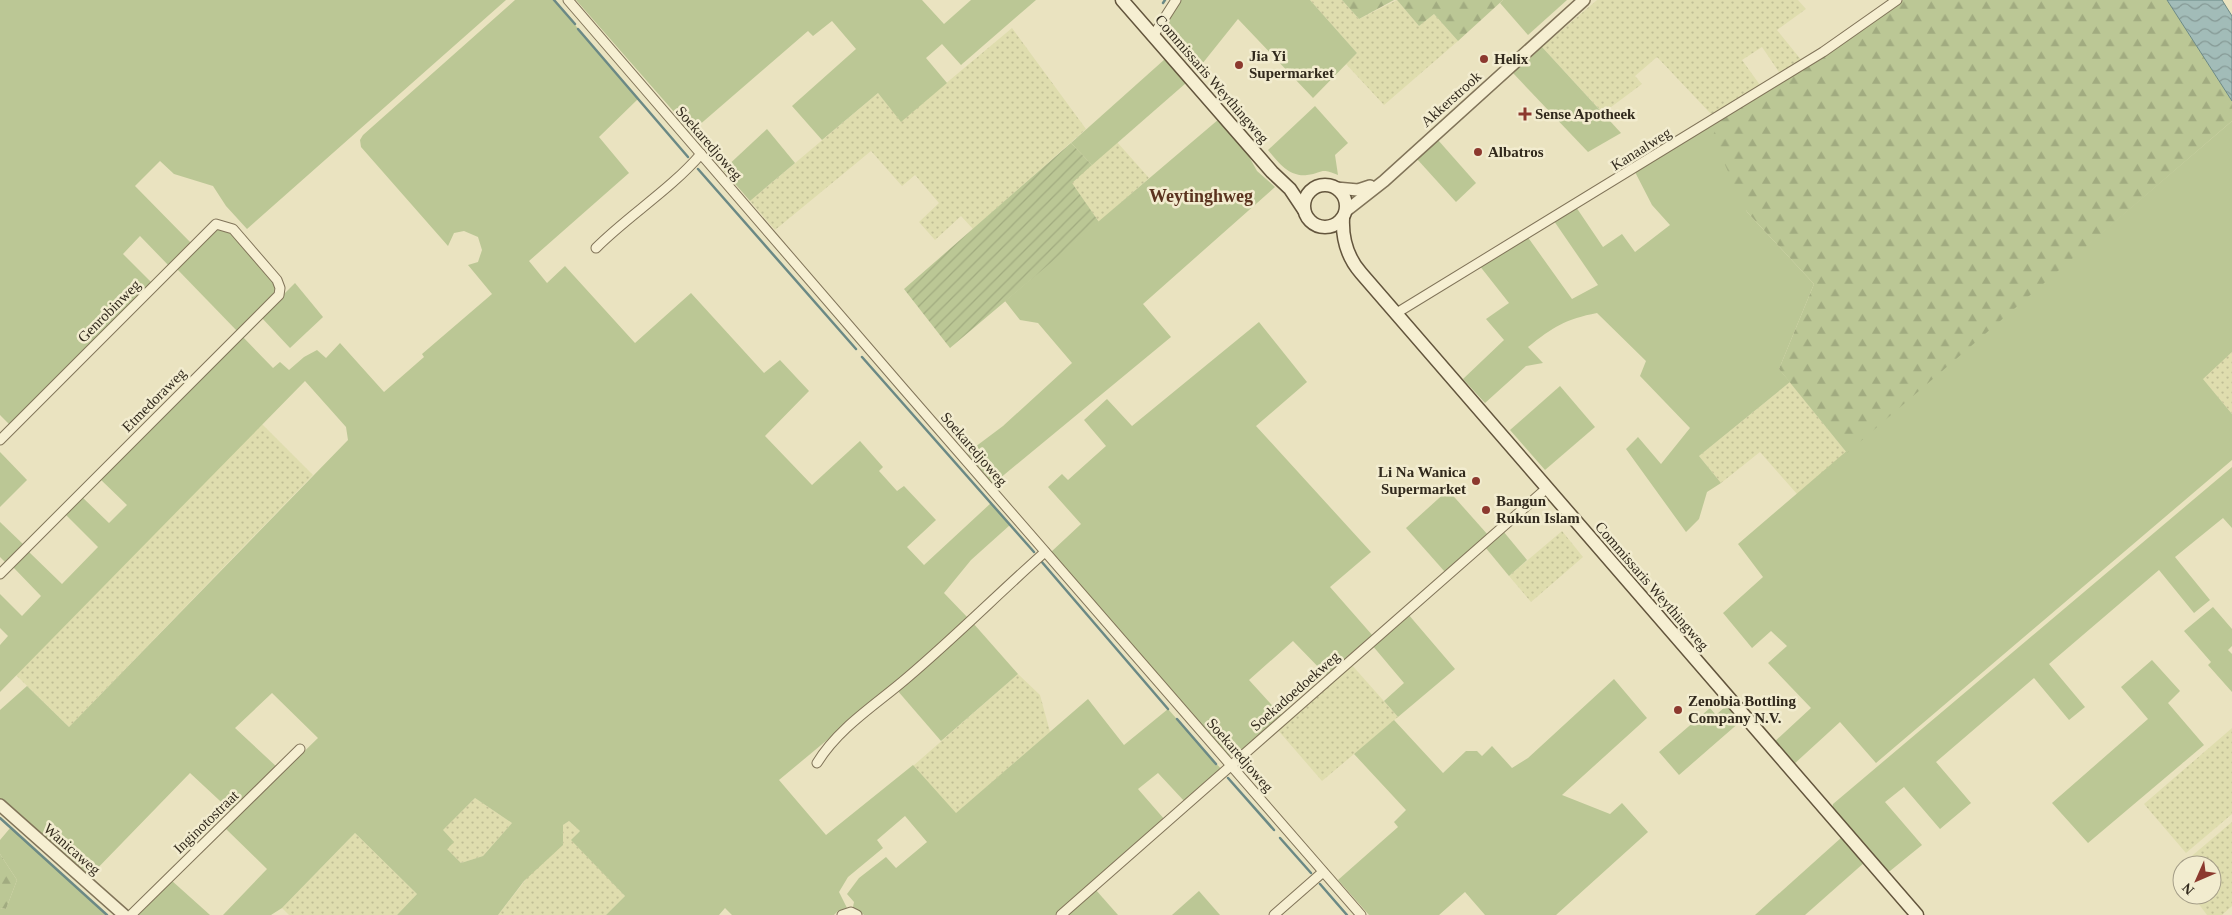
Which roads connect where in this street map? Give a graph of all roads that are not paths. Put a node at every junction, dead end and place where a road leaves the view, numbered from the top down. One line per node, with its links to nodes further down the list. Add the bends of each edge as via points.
1 (568, 0): 7 (street, Soekaredjoweg)
2 (1122, 0): 6 (main road, Commissaris Weythingweg)
3 (1176, 0): 6 (street)
4 (1584, 0): 9 (street, Akkerstrook)
5 (1897, 0): 18 (street, Kanaalweg, via 1823,52)
6 (1153, 36): 8 (main road, Commissaris Weythingweg)
7 (701, 154): 16 (street, via 684,174); 21 (street, Soekaredjoweg)
8 (1279, 180): 10 (main road, via 1296,187); 12 (main road, Commissaris Weythingweg, via 1290,189)
9 (1384, 181): 11 (street, via 1358,190); 13 (street, Akkerstrook)
10 (1315, 188): 11 (main road, via 1328,185); 12 (main road, via 1306,197)
11 (1336, 188): 13 (main road, via 1344,195)
12 (1304, 210): 14 (main road, via 1310,221)
13 (1345, 214): 14 (main road, via 1338,224); 17 (main road, Commissaris Weythingweg, via 1343,229)
14 (1321, 227): 17 (main road, Commissaris Weythingweg)
15 (242, 239): 19 (street, Genrobinweg, via 232,229 216,224); 22 (street, Etmedoraweg, via 277,280 279,295)
16 (596, 248)
17 (1347, 252): 18 (main road, Commissaris Weythingweg, via 1353,264)
18 (1395, 314): 20 (main road, Commissaris Weythingweg)
19 (0, 440)
20 (1547, 488): 25 (street, Soekadoedoekweg); 35 (main road, Commissaris Weythingweg)
21 (1045, 552): 24 (street, via 910,676 838,736); 25 (street, Soekaredjoweg)
22 (0, 574)
23 (300, 749): 29 (street, Inginotostraat)
24 (818, 763)
25 (1230, 765): 27 (street, Soekaredjoweg); 32 (street, Soekadoedoekweg)
26 (0, 805): 28 (street, Wanicaweg)
27 (1323, 872): 33 (street); 34 (street, Soekaredjoweg)
28 (124, 915)
29 (131, 915)
30 (842, 915): 31 (street, via 850,912)
31 (857, 915)
32 (1061, 915)
33 (1274, 915)
34 (1361, 915)
35 (1917, 915)

